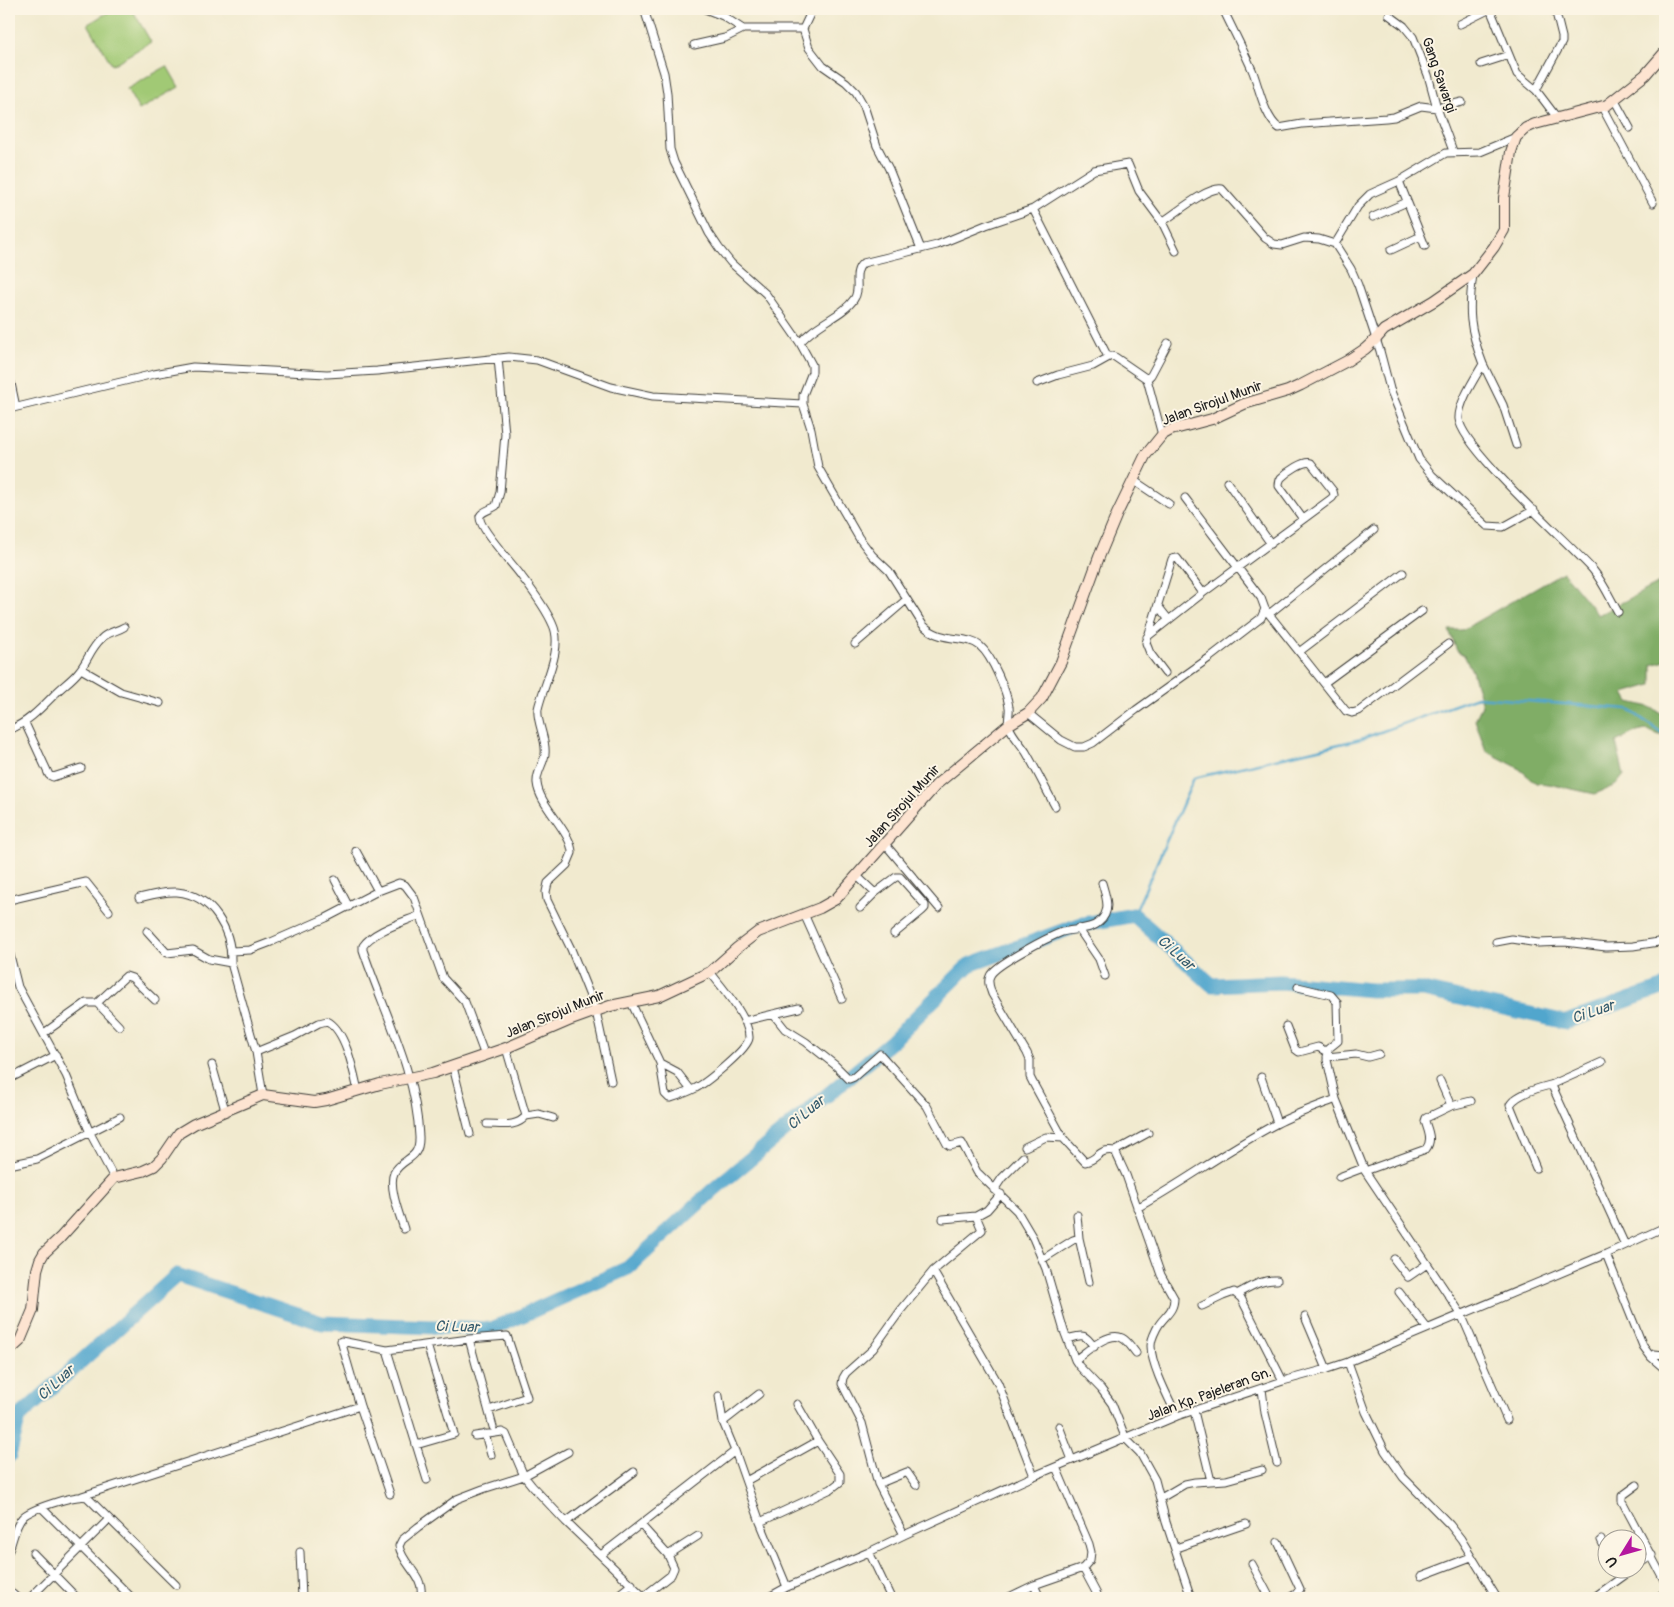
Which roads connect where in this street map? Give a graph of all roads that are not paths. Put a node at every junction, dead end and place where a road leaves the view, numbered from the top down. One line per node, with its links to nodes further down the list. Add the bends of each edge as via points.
1 (644, 9): 38 (street, via 668,93 670,149 674,162 719,248 766,294)
2 (705, 9): 9 (street)
3 (1224, 9): 19 (street, via 1253,72 1264,106 1279,128 1386,118 1421,106)
4 (1490, 9): 8 (street); 13 (street)
5 (1555, 9): 15 (street, via 1562,42)
6 (811, 12): 10 (street)
7 (1389, 15): 19 (street, Gang Sawargi, via 1413,37)
8 (1460, 24)
9 (743, 29): 10 (street); 11 (street, via 725,38)
10 (803, 29): 33 (street, via 816,60 856,92 864,106 877,146)
11 (694, 46)
12 (1665, 52): 16 (street, via 1646,75)
13 (1509, 55): 14 (street); 15 (street, via 1517,74)
14 (1481, 64)
15 (1536, 90): 20 (street)
16 (1615, 101): 18 (street); 21 (street)
17 (1462, 102): 19 (street)
18 (1602, 107): 20 (street); 26 (street)
19 (1437, 108): 23 (street, Gang Sawargi)
20 (1558, 119): 22 (street, via 1535,124)
21 (1630, 128)
22 (1516, 137): 23 (street, via 1480,152); 36 (street, Jalan Sirojul Munir, via 1504,198 1504,230)
23 (1453, 151): 24 (street)
24 (1399, 181): 25 (street); 31 (street, via 1364,199)
25 (1407, 202): 28 (street); 30 (street)
26 (1653, 202)
27 (1033, 209): 29 (street, via 1094,170 1125,164 1130,166 1144,199); 33 (street); 40 (street)
28 (1373, 217)
29 (1162, 222): 31 (street, via 1217,188 1222,189 1274,244 1282,245 1304,238); 35 (street)
30 (1421, 236): 32 (street); 34 (street)
31 (1335, 244): 37 (street, via 1358,285)
32 (1425, 246)
33 (921, 249): 38 (street, via 863,263 857,270 854,300 811,331)
34 (1391, 250)
35 (1176, 251)
36 (1473, 274): 37 (street, Jalan Sirojul Munir, via 1384,330); 42 (street, via 1470,320)
37 (1376, 339): 48 (street, Jalan Sirojul Munir, via 1347,361 1288,391); 54 (street, via 1390,389 1414,450 1432,475 1487,526 1503,526)
38 (800, 343): 46 (street, via 812,365)
39 (1168, 343): 44 (street)
40 (1108, 357): 44 (street, via 1121,360); 45 (street, via 1093,366)
41 (498, 358): 46 (street, via 537,360 611,387 653,396); 47 (street, via 327,374 193,367); 113 (street, via 505,434 500,492 496,506 480,517 492,540 522,576 554,626 556,649 538,710 545,754 537,782 544,800 569,840 572,853 567,865 548,884 546,892 550,908)
42 (1483, 364): 49 (street, via 1503,405); 54 (street, via 1462,407 1461,428 1478,452)
43 (9, 374): 47 (street)
44 (1146, 379): 48 (street)
45 (1036, 383)
46 (802, 404): 61 (street, via 818,467 859,538 889,572)
47 (12, 408)
48 (1162, 435): 50 (street, Jalan Sirojul Munir, via 1145,456)
49 (1516, 445)
50 (1133, 480): 53 (street); 76 (street, Jalan Sirojul Munir, via 1099,557 1061,662 1042,698)
51 (1227, 482): 57 (street)
52 (1185, 498): 58 (street)
53 (1169, 504)
54 (1534, 510): 65 (street, via 1594,571)
55 (1303, 519): 55 (street, via 1279,483 1281,478 1308,461 1334,495); 57 (street)
56 (1374, 530): 64 (street)
57 (1271, 544): 58 (street)
58 (1238, 567): 60 (street); 64 (street, via 1261,598)
59 (1403, 573): 71 (street)
60 (1203, 593): 62 (street, via 1174,558); 66 (street)
61 (906, 600): 69 (street); 78 (street, via 927,630 942,637 974,643 984,651 995,666 1010,707)
62 (1158, 606): 66 (street); 68 (street)
63 (1422, 610): 74 (street)
64 (1267, 612): 71 (street); 76 (street, via 1209,658 1084,747 1075,747 1061,740)
65 (1618, 612)
66 (1169, 620): 68 (street)
67 (124, 627): 72 (street, via 101,638)
68 (1148, 637): 73 (street, via 1147,648)
69 (855, 644)
70 (1448, 644): 74 (street, via 1352,713 1346,711)
71 (1299, 652): 74 (street)
72 (81, 670): 75 (street, via 121,692); 77 (street)
73 (1165, 673)
74 (1324, 683)
75 (160, 703)
76 (1028, 714): 78 (street, Jalan Sirojul Munir)
77 (24, 723): 79 (street); 80 (street, via 49,775 53,777)
78 (1008, 725): 81 (street); 82 (street, Jalan Sirojul Munir, via 937,784)
79 (9, 730)
80 (80, 768)
81 (1055, 806)
82 (885, 844): 84 (street, Jalan Sirojul Munir); 93 (street)
83 (356, 851): 87 (street)
84 (857, 876): 88 (street); 95 (street, Jalan Sirojul Munir, via 836,899)
85 (335, 880): 91 (street)
86 (1102, 883): 97 (street, via 1108,903 1105,914 1090,927)
87 (378, 891): 91 (street); 96 (street, via 405,885 414,897)
88 (875, 893): 92 (street); 99 (street, via 900,877 925,905)
89 (139, 898): 103 (street, via 178,892 193,896 213,910 220,920 227,932)
90 (9, 900): 94 (street, via 86,882)
91 (349, 907): 103 (street, via 250,950)
92 (860, 908)
93 (939, 908)
94 (109, 912)
95 (804, 914): 105 (street, Jalan Sirojul Munir, via 758,932); 108 (street)
96 (420, 915): 124 (street, via 443,978 465,1002); 130 (street, via 368,939 363,946)
97 (1078, 928): 106 (street, via 1099,959); 150 (street, via 1037,943 994,970 989,978 992,994 1030,1060 1030,1077)
98 (147, 931): 104 (street, via 167,953 189,949)
99 (894, 934)
100 (1665, 941): 101 (street, via 1606,947 1512,939)
101 (1496, 942)
102 (9, 951): 118 (street, via 18,987)
103 (231, 951): 104 (street)
104 (231, 963): 120 (street)
105 (710, 972): 110 (street, Jalan Sirojul Munir, via 659,996); 115 (street)
106 (1105, 976)
107 (1298, 987): 121 (street, via 1330,995 1337,1002 1338,1040)
108 (842, 999)
109 (155, 1000): 111 (street, via 128,976)
110 (630, 1002): 113 (street, Jalan Sirojul Munir); 126 (street)
111 (97, 1004): 116 (street); 118 (street, via 86,1003)
112 (799, 1008): 114 (street)
113 (596, 1011): 119 (street, Jalan Sirojul Munir); 132 (street)
114 (773, 1014): 115 (street); 159 (street, via 785,1029 835,1064 849,1079 880,1054 926,1106 946,1144 962,1143 975,1170)
115 (744, 1021): 135 (street, via 749,1036 746,1045 720,1070)
116 (119, 1026)
117 (1286, 1026): 121 (street, via 1299,1052 1318,1047)
118 (44, 1033): 123 (street)
119 (506, 1048): 124 (street, Jalan Sirojul Munir); 142 (street)
120 (256, 1052): 136 (street, via 327,1021 344,1045); 137 (street)
121 (1327, 1054): 122 (street, via 1368,1057); 138 (street)
122 (1379, 1054)
123 (56, 1055): 131 (street); 148 (street, via 74,1090)
124 (485, 1056): 128 (street, Jalan Sirojul Munir)
125 (1602, 1062): 134 (street)
126 (660, 1063): 135 (street, via 677,1072); 135 (street, via 667,1097)
127 (212, 1065): 141 (street)
128 (453, 1067): 130 (street, Jalan Sirojul Munir); 149 (street)
129 (1261, 1077): 145 (street)
130 (410, 1078): 136 (street, Jalan Sirojul Munir); 166 (street, via 418,1124 418,1147 394,1173 393,1186)
131 (9, 1079)
132 (611, 1081)
133 (1440, 1081): 140 (street)
134 (1551, 1086): 155 (street, via 1519,1096 1510,1105); 168 (street)
135 (691, 1090)
136 (358, 1091): 137 (street, Jalan Sirojul Munir, via 314,1102)
137 (263, 1095): 141 (street, Jalan Sirojul Munir)
138 (1336, 1099): 145 (street); 156 (street)
139 (1471, 1101): 140 (street)
140 (1451, 1106): 156 (street, via 1425,1120 1430,1138 1426,1149)
141 (224, 1110): 158 (street, Jalan Sirojul Munir, via 180,1132 154,1166)
142 (526, 1116): 144 (street, via 539,1114); 146 (street, via 514,1124)
143 (120, 1117): 148 (street)
144 (553, 1118)
145 (1277, 1123): 161 (street)
146 (487, 1124)
147 (1148, 1132): 152 (street)
148 (90, 1133): 154 (street, via 37,1159); 158 (street)
149 (470, 1134)
150 (1063, 1138): 151 (street, via 1046,1137); 152 (street, via 1084,1162 1104,1150)
151 (1025, 1147)
152 (1115, 1151): 161 (street)
153 (1023, 1157): 159 (street)
154 (9, 1165)
155 (1536, 1168)
156 (1364, 1170): 157 (street); 172 (street)
157 (1339, 1177)
158 (114, 1178): 187 (street, via 41,1257 33,1310 20,1341)
159 (994, 1190): 160 (street)
160 (1001, 1194): 163 (street, via 987,1210); 170 (street, via 1025,1223)
161 (1137, 1208): 203 (street, via 1160,1275 1174,1298 1171,1312 1158,1326 1151,1346 1155,1364)
162 (1077, 1215): 167 (street)
163 (976, 1216): 164 (street); 173 (street, via 982,1230)
164 (943, 1219)
165 (1665, 1227): 168 (street, Jalan Kp. Pajeleran Gn.)
166 (404, 1229)
167 (1079, 1238): 170 (street); 175 (street)
168 (1625, 1245): 169 (street, Jalan Kp. Pajeleran Gn.)
169 (1606, 1254): 179 (street, Jalan Kp. Pajeleran Gn.); 190 (street, via 1643,1346)
170 (1043, 1259): 183 (street)
171 (1394, 1259): 172 (street, via 1408,1277)
172 (1427, 1264): 179 (street)
173 (933, 1271): 222 (street, via 998,1383); 226 (street, via 873,1349 843,1378 842,1384 862,1423)
174 (1277, 1280): 177 (street, via 1269,1279)
175 (1089, 1282)
176 (1399, 1292): 181 (street)
177 (1237, 1294): 178 (street, via 1229,1293); 195 (street)
178 (1202, 1306)
179 (1461, 1314): 181 (street, Jalan Kp. Pajeleran Gn.); 204 (street)
180 (1304, 1318): 194 (street)
181 (1427, 1328): 192 (street, Jalan Kp. Pajeleran Gn.)
182 (469, 1339): 184 (street); 201 (street); 201 (street, via 507,1336 527,1397)
183 (1066, 1339): 185 (street, via 1085,1336); 191 (street)
184 (427, 1344): 186 (street); 212 (street, via 454,1434)
185 (1094, 1347): 188 (street, via 1110,1337 1120,1337); 191 (street)
186 (387, 1350): 200 (street, via 341,1341); 212 (street)
187 (9, 1351)
188 (1136, 1353)
189 (1665, 1355): 190 (street, via 1654,1354)
190 (1651, 1357): 193 (street)
191 (1075, 1360): 210 (street, via 1112,1404)
192 (1348, 1362): 194 (street, Jalan Kp. Pajeleran Gn.); 250 (street, via 1366,1412 1385,1451 1403,1477 1450,1525)
193 (1665, 1367)
194 (1327, 1369): 195 (street, Jalan Kp. Pajeleran Gn.)
195 (1283, 1381): 196 (street, Jalan Kp. Pajeleran Gn.)
196 (1262, 1389): 202 (street, Jalan Kp. Pajeleran Gn.); 217 (street)
197 (759, 1394): 205 (street)
198 (719, 1396): 205 (street)
199 (797, 1404): 211 (street)
200 (360, 1406): 229 (street); 230 (street)
201 (489, 1410): 207 (street)
202 (1194, 1411): 203 (street, Jalan Kp. Pajeleran Gn.); 225 (street)
203 (1177, 1416): 210 (street, Jalan Kp. Pajeleran Gn.)
204 (1506, 1420)
205 (723, 1422): 213 (street)
206 (1059, 1426): 216 (street)
207 (493, 1427)
208 (485, 1434): 209 (street); 215 (street); 221 (street, via 502,1432 508,1436)
209 (475, 1436)
210 (1126, 1438): 216 (street, Jalan Kp. Pajeleran Gn.); 231 (street, via 1149,1467)
211 (818, 1441): 224 (street); 235 (street, via 840,1474 838,1484)
212 (416, 1445): 223 (street)
213 (736, 1451): 224 (street); 237 (street)
214 (568, 1452): 221 (street)
215 (491, 1455)
216 (1072, 1460): 218 (street, Jalan Kp. Pajeleran Gn.)
217 (1277, 1463)
218 (1056, 1467): 222 (street, Jalan Kp. Pajeleran Gn.); 253 (street, via 1089,1544 1090,1560)
219 (1262, 1470): 225 (street)
220 (634, 1472): 234 (street)
221 (524, 1476): 234 (street); 270 (street, via 457,1499 402,1540 399,1546 402,1557 422,1588)
222 (1034, 1476): 238 (street, Jalan Kp. Pajeleran Gn.)
223 (427, 1480)
224 (746, 1480): 235 (street)
225 (1212, 1481): 231 (street, via 1185,1484)
226 (878, 1484): 227 (street, via 908,1472); 238 (street)
227 (916, 1485)
228 (1638, 1485): 249 (street, via 1624,1493 1622,1501)
229 (390, 1494)
230 (82, 1496): 232 (street); 233 (street)
231 (1161, 1498): 242 (street)
232 (42, 1508): 241 (street); 243 (street, via 24,1516)
233 (109, 1519): 241 (street); 259 (street)
234 (566, 1522): 247 (street)
235 (760, 1522): 261 (street)
236 (1246, 1524): 242 (street)
237 (641, 1525): 247 (street); 248 (street)
238 (904, 1535): 245 (street, Jalan Kp. Pajeleran Gn.)
239 (698, 1536): 248 (street)
240 (1278, 1542): 279 (street, via 1300,1589)
241 (80, 1548): 254 (street); 268 (street)
242 (1176, 1548): 277 (street)
243 (9, 1550)
244 (300, 1552): 269 (street)
245 (869, 1552): 261 (street, Jalan Kp. Pajeleran Gn.); 273 (street)
246 (32, 1553): 254 (street)
247 (601, 1555): 258 (street)
248 (668, 1555): 264 (street, via 673,1572)
249 (1652, 1555): 251 (street); 257 (street)
250 (1471, 1557): 255 (street); 280 (street)
251 (1646, 1559)
252 (1252, 1564): 278 (street)
253 (1083, 1568): 260 (street); 276 (street)
254 (54, 1575): 266 (street); 267 (street)
255 (1421, 1576)
256 (1616, 1580): 281 (street)
257 (1665, 1582)
258 (632, 1584): 264 (street); 271 (street)
259 (176, 1585)
260 (1034, 1586): 274 (street); 275 (street)
261 (787, 1587): 272 (street, Jalan Kp. Pajeleran Gn.)
262 (9, 1591): 265 (street)
263 (1665, 1592): 282 (street)
264 (644, 1597)
265 (17, 1598)
266 (30, 1598)
267 (77, 1598)
268 (132, 1598)
269 (302, 1598)
270 (416, 1598)
271 (614, 1598)
272 (767, 1598)
273 (891, 1598)
274 (1007, 1598)
275 (1040, 1598)
276 (1099, 1598)
277 (1191, 1598)
278 (1270, 1598)
279 (1288, 1598)
280 (1496, 1598)
281 (1593, 1598)
282 (1657, 1598)

